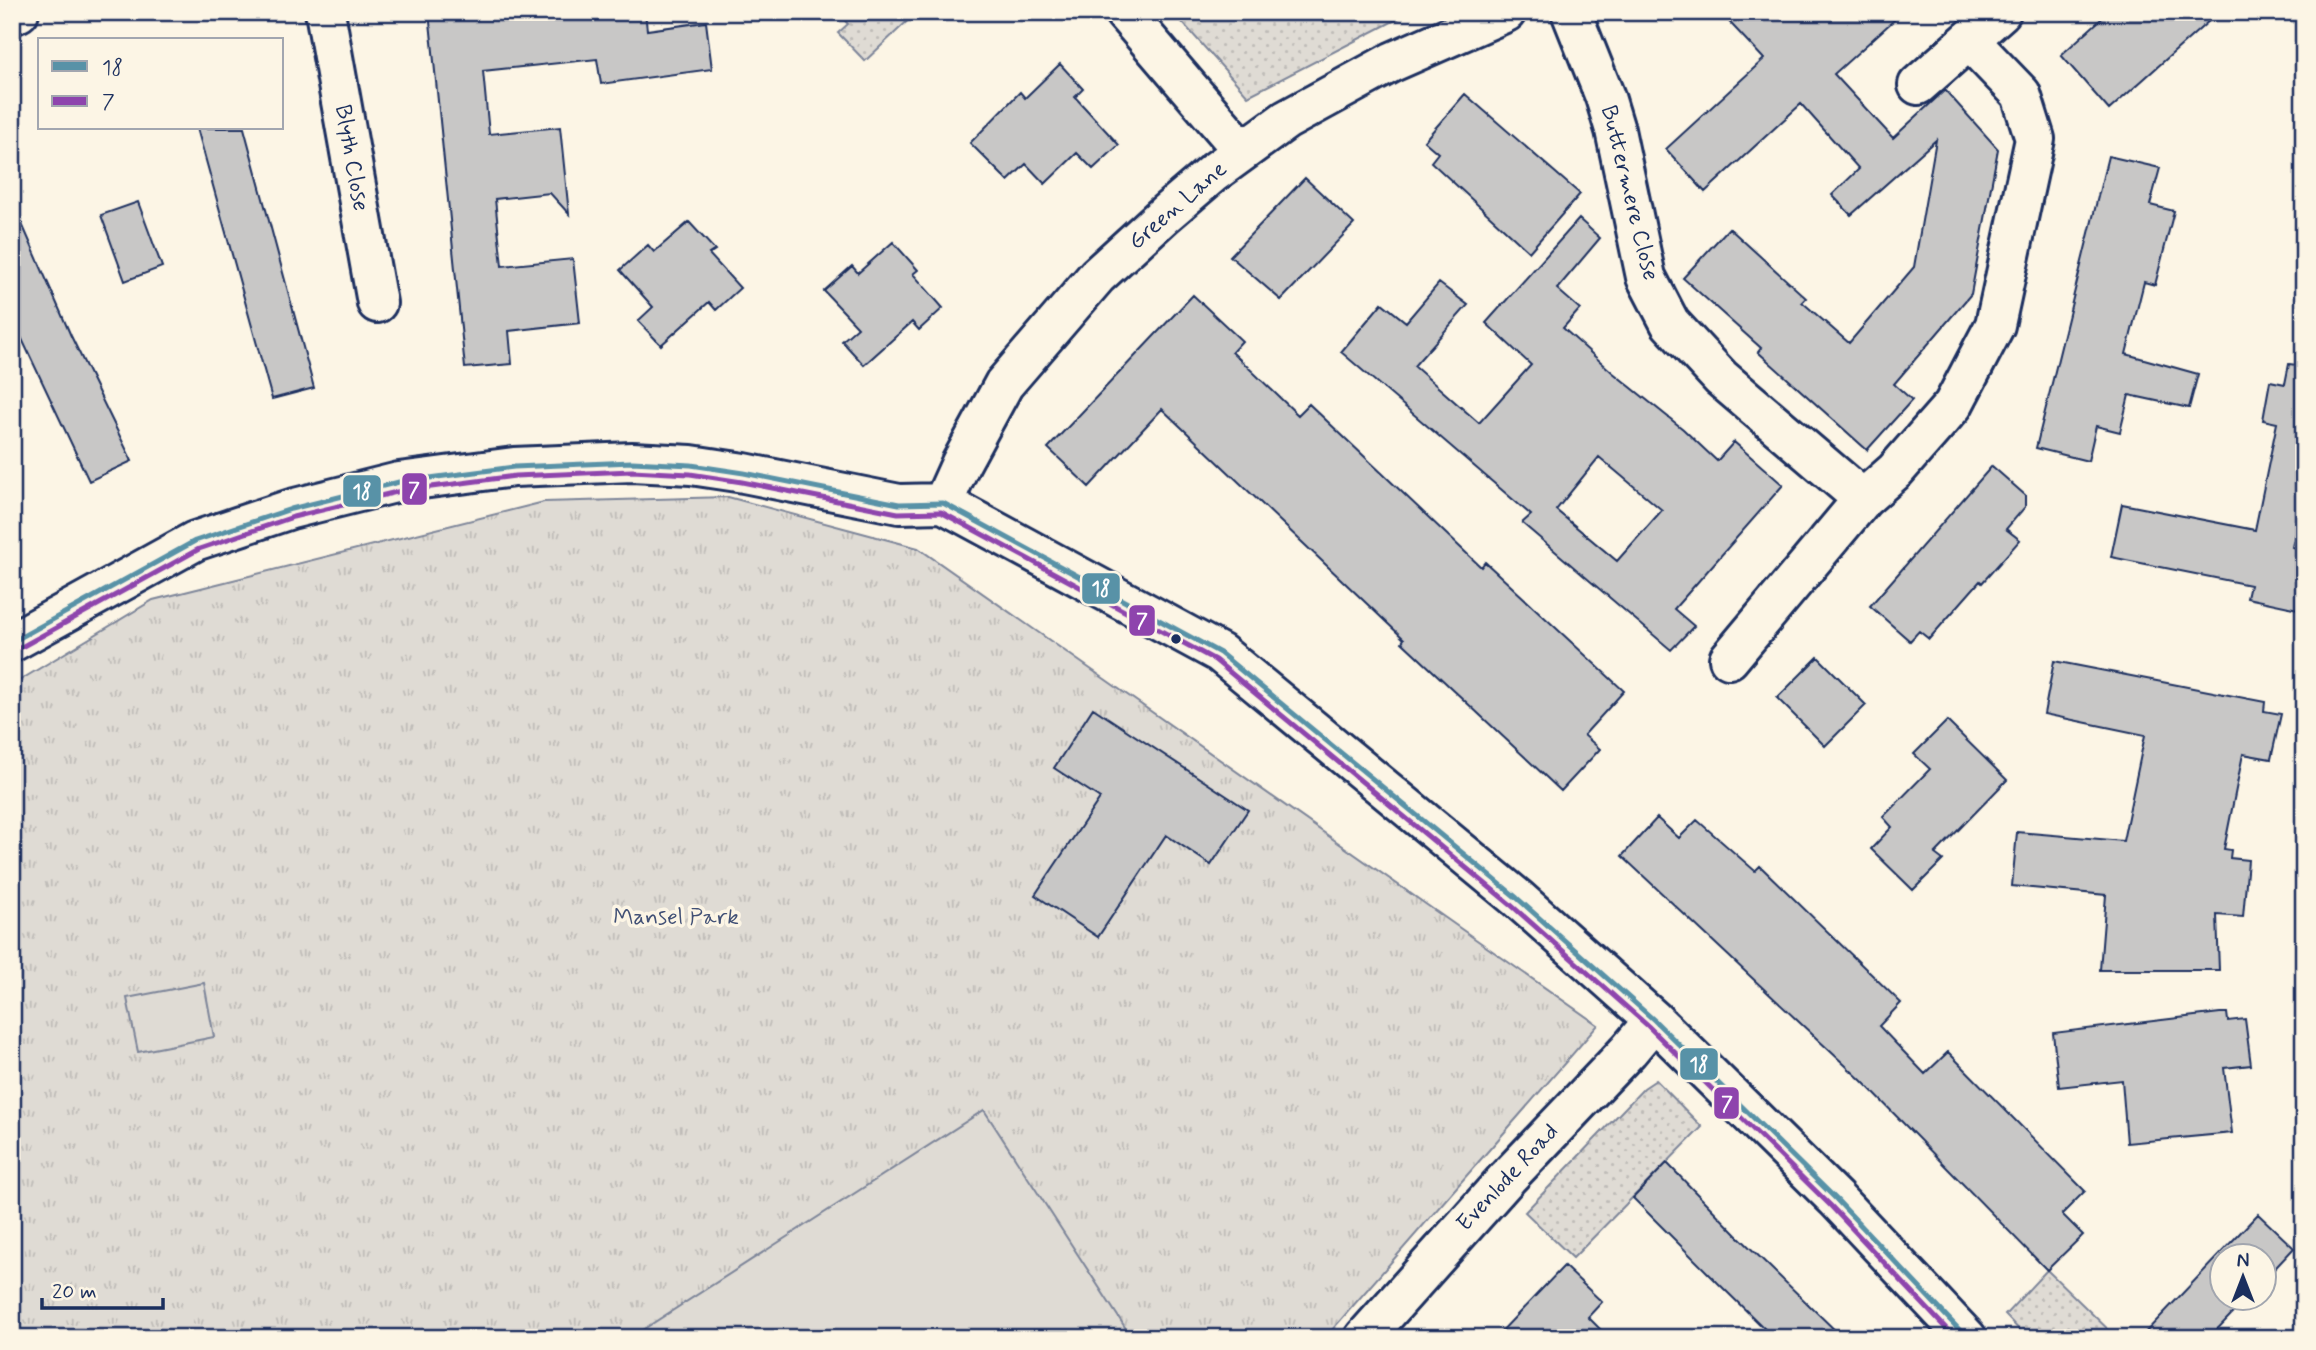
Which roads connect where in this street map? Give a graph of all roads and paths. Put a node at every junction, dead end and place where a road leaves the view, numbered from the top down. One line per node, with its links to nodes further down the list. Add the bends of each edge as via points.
1 (19, 12): 6 (street)
2 (325, 12): 11 (street, Blyth Close)
3 (1124, 12): 10 (street)
4 (1572, 12): 12 (street, Buttermere Close, via 1615,130 1646,277 1670,323 1721,378)
5 (2001, 12): 8 (street)
6 (12, 15)
7 (1486, 16): 10 (street, Green Lane, via 1286,120)
8 (1969, 40): 9 (street); 12 (street, via 2021,94 2035,139 1995,325 1953,405 1895,471)
9 (1918, 85)
10 (1243, 151): 13 (street, Green Lane, via 1097,276 1004,384)
11 (377, 303)
12 (1863, 499): 15 (street)
13 (943, 503): 14 (street, via 899,504 731,471 632,462 514,467 399,482 292,509 195,541); 16 (street, via 1220,653 1517,898)
14 (12, 642)
15 (1728, 659)
16 (1654, 1020): 17 (street, Evenlode Road); 18 (street, via 1836,1199)
17 (1364, 1338)
18 (1967, 1338)

